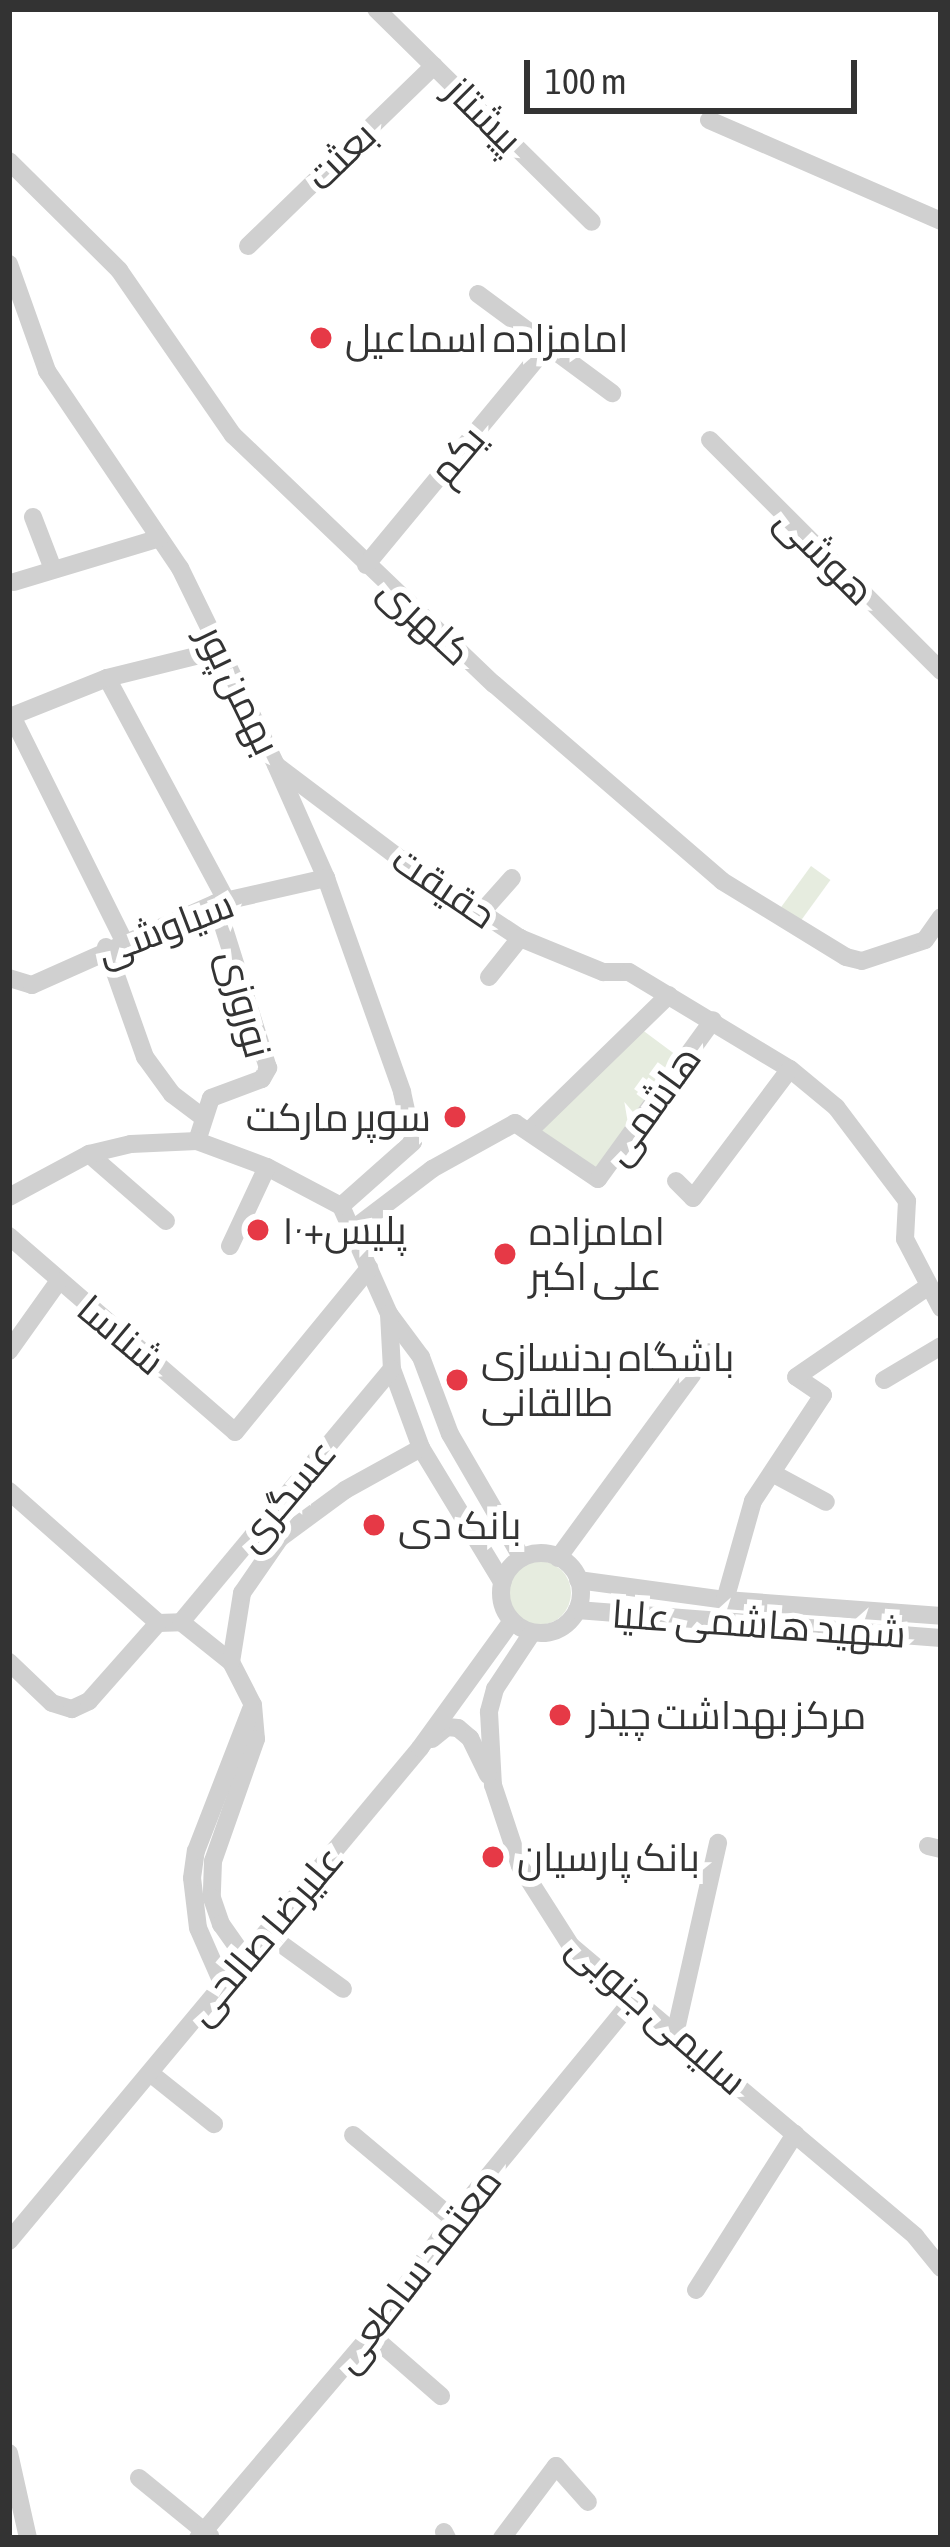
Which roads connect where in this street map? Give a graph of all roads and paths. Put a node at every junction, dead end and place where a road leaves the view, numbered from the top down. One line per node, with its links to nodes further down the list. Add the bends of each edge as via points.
1 (376, 9): 2 (street, پیشتاز)
2 (434, 66): 6 (street, پیشتاز); 7 (street, بعثت)
3 (709, 120): 5 (street)
4 (9, 160): 15 (street, کلهری, via 119,270 233,435)
5 (941, 221)
6 (592, 222)
7 (248, 246)
8 (9, 264): 14 (street, بهمن پور, via 47,371)
9 (478, 294): 10 (street)
10 (548, 344): 11 (street); 15 (street, یکم)
11 (613, 393)
12 (710, 440): 19 (street, هوشی)
13 (33, 517): 16 (street)
14 (160, 538): 16 (street); 18 (street, بهمن پور)
15 (366, 565): 30 (street, کلهری, via 735,890 846,957)
16 (53, 569): 17 (street)
17 (14, 582)
18 (220, 650): 20 (street); 22 (street, بهمن پور)
19 (941, 671)
20 (107, 678): 21 (street); 25 (street, نوروزی)
21 (12, 716): 29 (street)
22 (276, 765): 23 (street, بهمن پور); 26 (street, حقیقت)
23 (326, 878): 25 (street, سیاوشی); 39 (street, بهمن پور)
24 (512, 878): 26 (street)
25 (220, 902): 29 (street, سیاوشی); 36 (street, نوروزی, via 268,1068 262,1079 211,1098)
26 (481, 914): 28 (street, حقیقت)
27 (941, 917): 30 (street)
28 (520, 938): 31 (street); 33 (street, حقیقت, via 603,972 629,973)
29 (115, 944): 32 (street, سیاوشی, via 32,985); 36 (street, via 145,1058)
30 (933, 946)
31 (489, 977)
32 (9, 978)
33 (670, 995): 34 (street, حقیقت); 37 (street, هاشمی)
34 (713, 1020): 35 (street, حقیقت); 37 (street, هاشمی, via 598,1179)
35 (790, 1070): 43 (street, via 693,1198); 52 (street, حقیقت, via 836,1107 907,1201 905,1239)
36 (204, 1118): 38 (street)
37 (529, 1131): 42 (street, هاشمی, via 515,1123)
38 (197, 1141): 40 (street); 41 (street)
39 (413, 1142): 42 (street, via 434,1157); 45 (street)
40 (89, 1154): 44 (street); 46 (street)
41 (267, 1167): 45 (street); 49 (street)
42 (432, 1169): 47 (street, هاشمی)
43 (676, 1181)
44 (9, 1197)
45 (341, 1206): 47 (street)
46 (166, 1221)
47 (352, 1231): 50 (street)
48 (9, 1236): 51 (street, شناسا)
49 (230, 1246)
50 (369, 1268): 51 (street, شناسا, via 235,1432); 54 (street)
51 (58, 1282): 56 (street)
52 (929, 1286): 53 (street); 61 (street, via 796,1377 823,1395)
53 (941, 1308)
54 (389, 1315): 58 (street); 64 (street, via 421,1357 451,1435)
55 (941, 1346): 59 (street)
56 (9, 1351)
57 (709, 1352): 65 (street)
58 (392, 1369): 60 (street); 72 (street, عسگری)
59 (884, 1380)
60 (421, 1448): 67 (street); 77 (street, عسگری, via 280,1538 242,1594)
61 (772, 1473): 63 (street); 68 (street, via 754,1501)
62 (9, 1491): 73 (street)
63 (826, 1502)
64 (522, 1558): 65 (street); 67 (street)
65 (558, 1558): 66 (street)
66 (578, 1580): 68 (street, شهید هاشمی علیا); 69 (street)
67 (502, 1582): 71 (street)
68 (725, 1600): 70 (street, شهید هاشمی علیا)
69 (577, 1610): 74 (street, via 559,1629); 75 (street, شهید هاشمی علیا)
70 (941, 1616)
71 (512, 1621): 74 (street); 79 (street, علیرضا صالحی)
72 (181, 1622): 73 (street); 77 (street)
73 (158, 1623): 76 (street, via 89,1701 72,1709 52,1703)
74 (532, 1633): 80 (street, سلیمی جنوبی, via 489,1712)
75 (941, 1638)
76 (9, 1662)
77 (231, 1662): 78 (street)
78 (253, 1705): 83 (street, via 256,1739 213,1861 212,1898); 84 (street, via 192,1878 198,1928)
79 (420, 1748): 80 (street, via 447,1727 458,1728); 82 (street, علیرضا صالحی)
80 (493, 1785): 86 (street, سلیمی جنوبی, via 520,1867 571,1946)
81 (718, 1843): 87 (street)
82 (266, 1933): 83 (street, علیرضا صالحی); 85 (street)
83 (245, 1958): 84 (street, علیرضا صالحی)
84 (223, 1985): 88 (street, علیرضا صالحی)
85 (343, 1989)
86 (633, 2000): 87 (street, سلیمی جنوبی); 92 (street, معتمد ساطعی)
87 (675, 2034): 90 (street, سلیمی جنوبی)
88 (150, 2073): 89 (street); 93 (street, علیرضا صالحی)
89 (214, 2124)
90 (795, 2134): 94 (street, سلیمی جنوبی); 95 (street)
91 (353, 2135): 92 (street)
92 (453, 2219): 96 (street, معتمد ساطعی)
93 (9, 2241)
94 (941, 2268)
95 (696, 2290)
96 (371, 2336): 97 (street); 101 (street, معتمد ساطعی)
97 (441, 2396)
98 (9, 2453): 102 (street)
99 (140, 2478): 101 (street)
100 (588, 2502): 103 (street, via 556,2466)
101 (206, 2536)
102 (28, 2538)
103 (502, 2538)

